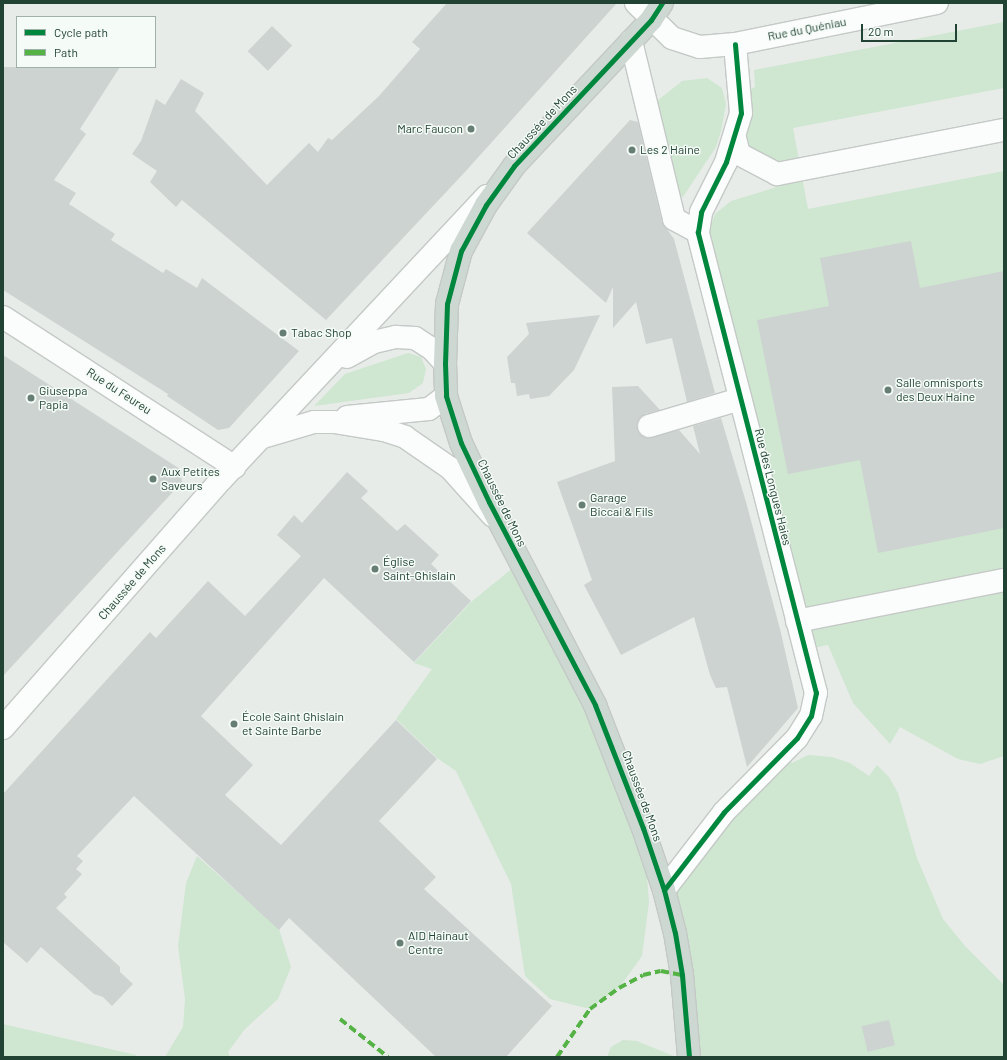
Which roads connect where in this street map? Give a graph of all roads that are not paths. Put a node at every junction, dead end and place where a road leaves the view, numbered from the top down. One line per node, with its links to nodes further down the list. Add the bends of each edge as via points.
1 (636, 3): 3 (street)
2 (937, 3): 5 (street, Rue du Quéniau)
3 (657, 11): 4 (main road, Chaussée de Mons); 5 (street, Rue du Quéniau, via 672,38 700,47)
4 (631, 41): 8 (main road, Chaussée de Mons); 9 (street, via 674,218)
5 (735, 44): 7 (street, Rue des Longues Haies, via 742,113)
6 (1004, 130): 7 (street, via 777,174 739,154)
7 (735, 138): 9 (street, Rue des Longues Haies, via 701,212)
8 (514, 166): 11 (main road, Chaussée de Mons, via 486,205 462,251 447,304); 12 (street, Chaussée de Mons)
9 (698, 232): 14 (street, Rue des Longues Haies)
10 (3, 317): 18 (street, Rue du Feureu)
11 (445, 363): 12 (street, via 432,349 415,338 396,337 374,342); 13 (main road, Chaussée de Mons)
12 (330, 366): 17 (street, Chaussée de Mons)
13 (446, 396): 15 (street, Chaussée de Mons, via 429,409); 19 (main road, Chaussée de Mons, via 461,443)
14 (740, 399): 16 (street); 21 (street, Rue des Longues Haies)
15 (314, 422): 17 (street, Chaussée de Mons); 19 (street, Chaussée de Mons, via 361,426 405,437 450,468)
16 (649, 426)
17 (263, 437): 18 (street, Chaussée de Mons)
18 (235, 467): 22 (street, Chaussée de Mons)
19 (501, 526): 23 (main road, Chaussée de Mons, via 594,705 620,763)
20 (1004, 580): 21 (street)
21 (797, 621): 23 (street, Rue des Longues Haies, via 816,693 811,716 784,754 724,812)
22 (3, 728)
23 (664, 890): 24 (main road, Chaussée de Mons, via 682,975)
24 (689, 1057)

